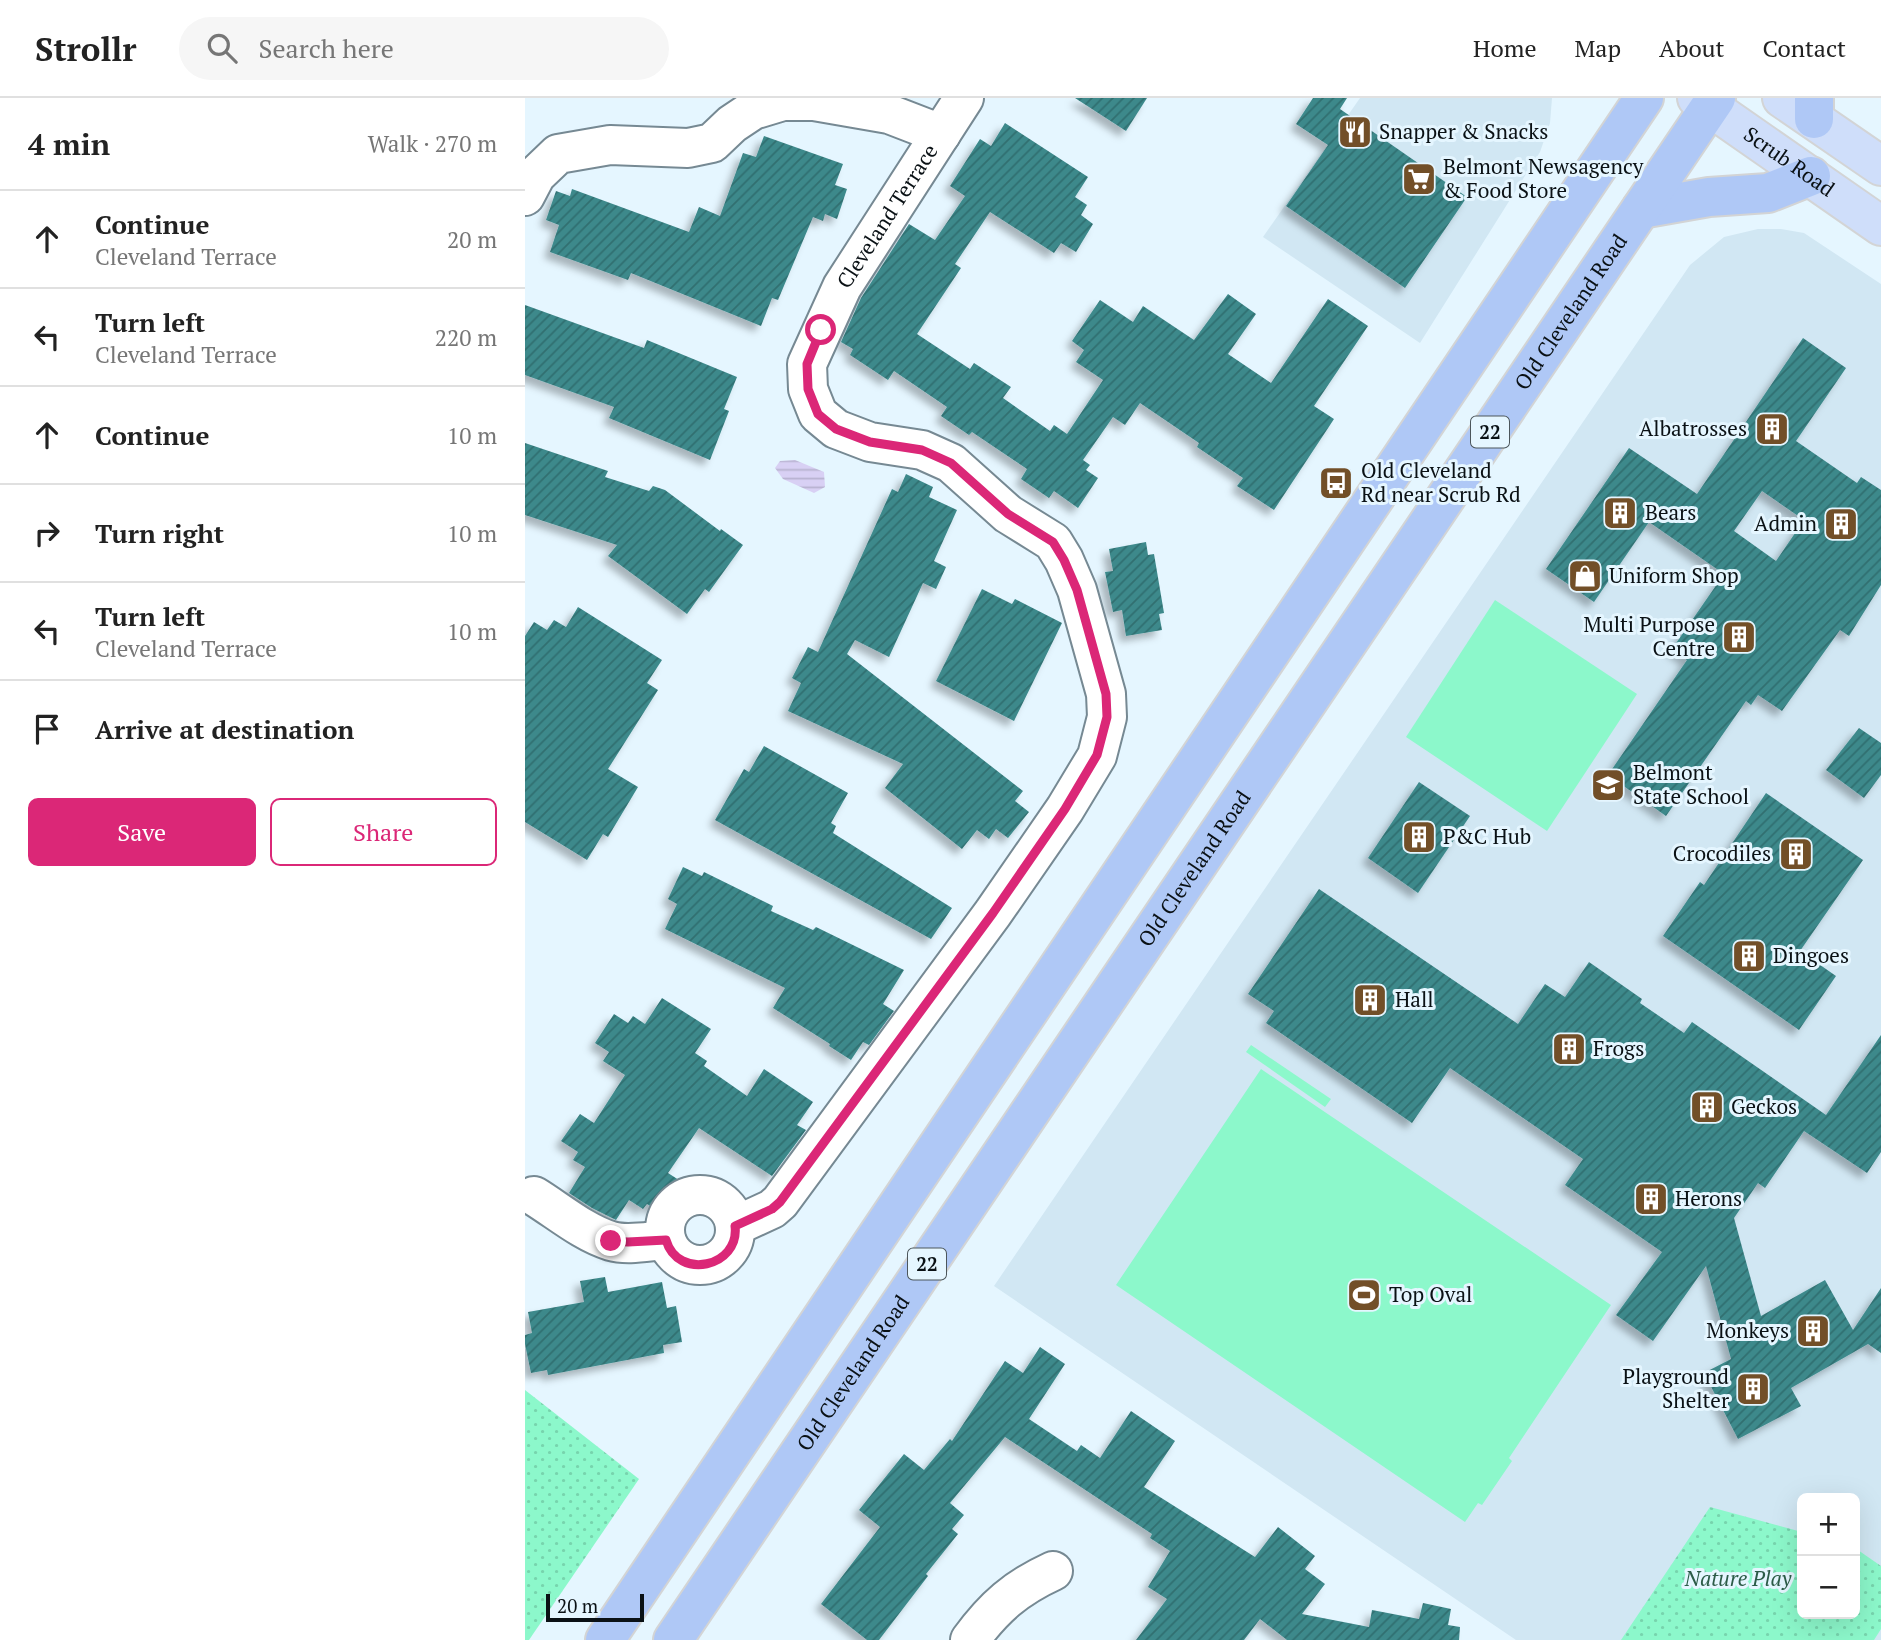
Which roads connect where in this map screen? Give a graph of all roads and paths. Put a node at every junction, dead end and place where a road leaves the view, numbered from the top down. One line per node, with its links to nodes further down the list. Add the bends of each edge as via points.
1 (964, 98): 6 (street, Cleveland Terrace)
2 (1644, 98): 14 (highway)
3 (1782, 98): 5 (main road)
4 (1707, 101): 8 (main road, Scrub Road); 10 (highway, Old Cleveland Road / 22)
5 (1814, 109): 7 (main road)
6 (941, 134): 9 (street, via 889,114 814,101 783,101 753,110 712,143 688,148 610,145 558,155 536,175); 12 (street, Cleveland Terrace, via 842,287 807,364 808,389 818,414 836,429 870,442 922,450 951,463 1008,514 1053,542 1077,590 1106,694 1107,717 1097,755 993,913 866,1088 780,1202 735,1226 727,1254 706,1265 695,1265 674,1255 666,1240 611,1241)
7 (1881, 166)
8 (1811, 176): 10 (highway, via 1768,193); 11 (main road, Scrub Road)
9 (525, 196)
10 (1641, 209): 15 (highway, Old Cleveland Road / 22)
11 (1881, 226)
12 (534, 1196)
13 (1053, 1571): 16 (street, via 1026,1584 988,1616)
14 (605, 1640)
15 (673, 1640)
16 (970, 1640)

